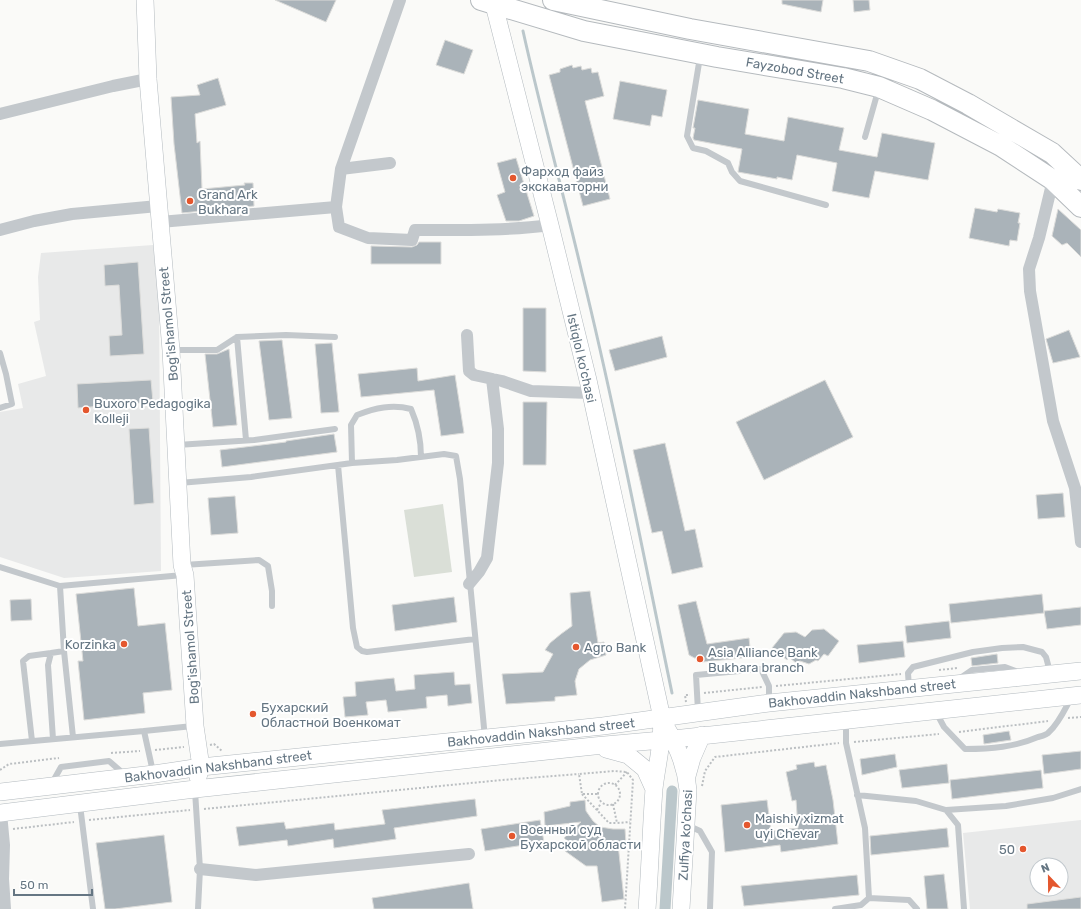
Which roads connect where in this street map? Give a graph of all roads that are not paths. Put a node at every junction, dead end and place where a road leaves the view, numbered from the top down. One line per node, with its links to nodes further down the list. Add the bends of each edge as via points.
1 (145, 0): 7 (main road, Bog'ishamol Street)
2 (400, 0): 12 (street)
3 (553, 0): 5 (main road, Fayzobod Street)
4 (490, 2): 6 (main road, Fayzobod Street, via 584,31); 19 (main road, Istiqlol ko'chasi)
5 (589, 4): 14 (main road, Fayzobod Street, via 690,29 869,61 920,79 1052,153)
6 (701, 54): 8 (main road, Fayzobod Street, via 843,78); 15 (lane, via 687,136 693,148 706,151 728,163 740,181)
7 (148, 79): 9 (street); 18 (main road, Bog'ishamol Street)
8 (879, 87): 10 (lane); 13 (main road, Fayzobod Street, via 932,110 1001,146)
9 (0, 114)
10 (864, 137)
11 (390, 163): 12 (street)
12 (341, 169): 17 (street)
13 (1053, 180): 16 (main road, Fayzobod Street); 35 (street, via 1029,269 1030,291 1053,421)
14 (1081, 180)
15 (826, 205)
16 (1081, 207)
17 (336, 208): 18 (street); 19 (street, via 339,227 368,238 412,240 415,230 527,228)
18 (159, 214): 20 (street, via 72,214); 24 (main road, Bog'ishamol Street)
19 (550, 225): 27 (main road, Istiqlol ko'chasi)
20 (0, 230)
21 (467, 335): 26 (street, via 469,371 474,375)
22 (237, 336): 23 (lane); 24 (lane, via 217,350); 30 (lane)
23 (335, 337)
24 (171, 350): 31 (main road, Bog'ishamol Street)
25 (0, 353): 28 (lane, via 12,404)
26 (492, 379): 27 (street, via 531,391); 40 (street, via 498,429 498,463 487,558)
27 (590, 393): 53 (main road, Istiqlol ko'chasi)
28 (0, 408)
29 (335, 429): 30 (lane)
30 (246, 440): 31 (lane)
31 (177, 445): 36 (main road, Bog'ishamol Street)
32 (421, 457): 33 (lane); 33 (lane, via 421,440 411,408 380,407 357,415 351,425); 40 (lane, via 444,454 456,456)
33 (352, 463): 34 (lane)
34 (338, 465): 36 (lane, via 251,477); 43 (lane, via 353,628 357,647 368,652)
35 (1076, 475): 37 (street)
36 (179, 483): 39 (main road, Bog'ishamol Street)
37 (1081, 542)
38 (0, 567): 41 (lane)
39 (184, 570): 41 (lane); 42 (lane, via 259,560 268,566); 55 (main road, Bog'ishamol Street)
40 (470, 584): 43 (lane)
41 (60, 586): 44 (lane)
42 (272, 606)
43 (475, 640): 59 (lane)
44 (64, 651): 45 (lane); 58 (lane)
45 (51, 653): 60 (lane, via 48,664); 62 (lane, via 29,656 23,661)
46 (1081, 671): 47 (main road, Bakhovaddin Nakshband street)
47 (1050, 674): 48 (main road, Bakhovaddin Nakshband street); 48 (lane, via 1049,664 1042,652 1023,647 1002,648 973,652 913,667 908,673)
48 (909, 688): 50 (main road, Bakhovaddin Nakshband street)
49 (1076, 696): 51 (main road, Bakhovaddin Nakshband street); 51 (lane, via 1049,733 1028,742 988,749 966,749 944,727)
50 (769, 703): 52 (main road, Bakhovaddin Nakshband street); 52 (lane, via 769,686 761,668 696,674)
51 (935, 711): 54 (main road, Bakhovaddin Nakshband street)
52 (698, 712): 53 (main road, Bakhovaddin Nakshband street)
53 (662, 718): 59 (main road, Bakhovaddin Nakshband street); 61 (main road, Istiqlol ko'chasi)
54 (846, 720): 57 (main road, Bakhovaddin Nakshband street); 72 (lane, via 846,743)
55 (195, 726): 56 (lane); 65 (main road, Bog'ishamol Street)
56 (144, 730): 58 (lane); 66 (lane)
57 (702, 735): 61 (main road, Bakhovaddin Nakshband street); 67 (main road)
58 (73, 737): 60 (lane)
59 (485, 738): 65 (main road, Bakhovaddin Nakshband street)
60 (54, 739): 62 (lane)
61 (667, 739): 64 (main road, Bakhovaddin Nakshband street); 67 (main road, Zulfiya ko'chasi); 69 (main road)
62 (32, 741): 63 (lane)
63 (0, 744)
64 (594, 746): 68 (main road, Bakhovaddin Nakshband street); 69 (main road, via 628,755 645,769)
65 (201, 767): 66 (main road, Bakhovaddin Nakshband street); 68 (main road, Bog'ishamol Street)
66 (154, 774): 71 (main road, Bakhovaddin Nakshband street)
67 (687, 776): 76 (main road, Zulfiya ko'chasi)
68 (195, 789): 73 (main road, Bakhovaddin Nakshband street); 78 (lane)
69 (654, 789): 83 (main road)
70 (1081, 789): 74 (lane, via 1053,798 1006,806)
71 (0, 792)
72 (857, 795): 74 (lane, via 916,801); 79 (lane, via 865,828)
73 (80, 803): 75 (main road, Bakhovaddin Nakshband street); 81 (lane)
74 (946, 810): 88 (lane, via 958,825)
75 (0, 813): 80 (street, via 4,845)
76 (686, 824): 84 (main road, Zulfiya ko'chasi); 85 (lane, via 700,831 712,852)
77 (469, 854): 78 (street, via 256,875)
78 (200, 869): 82 (lane)
79 (869, 898): 86 (lane, via 861,905); 87 (lane, via 908,900)
80 (4, 909)
81 (93, 909)
82 (198, 909)
83 (647, 909)
84 (681, 909)
85 (710, 909)
86 (835, 909)
87 (917, 909)
88 (964, 909)

